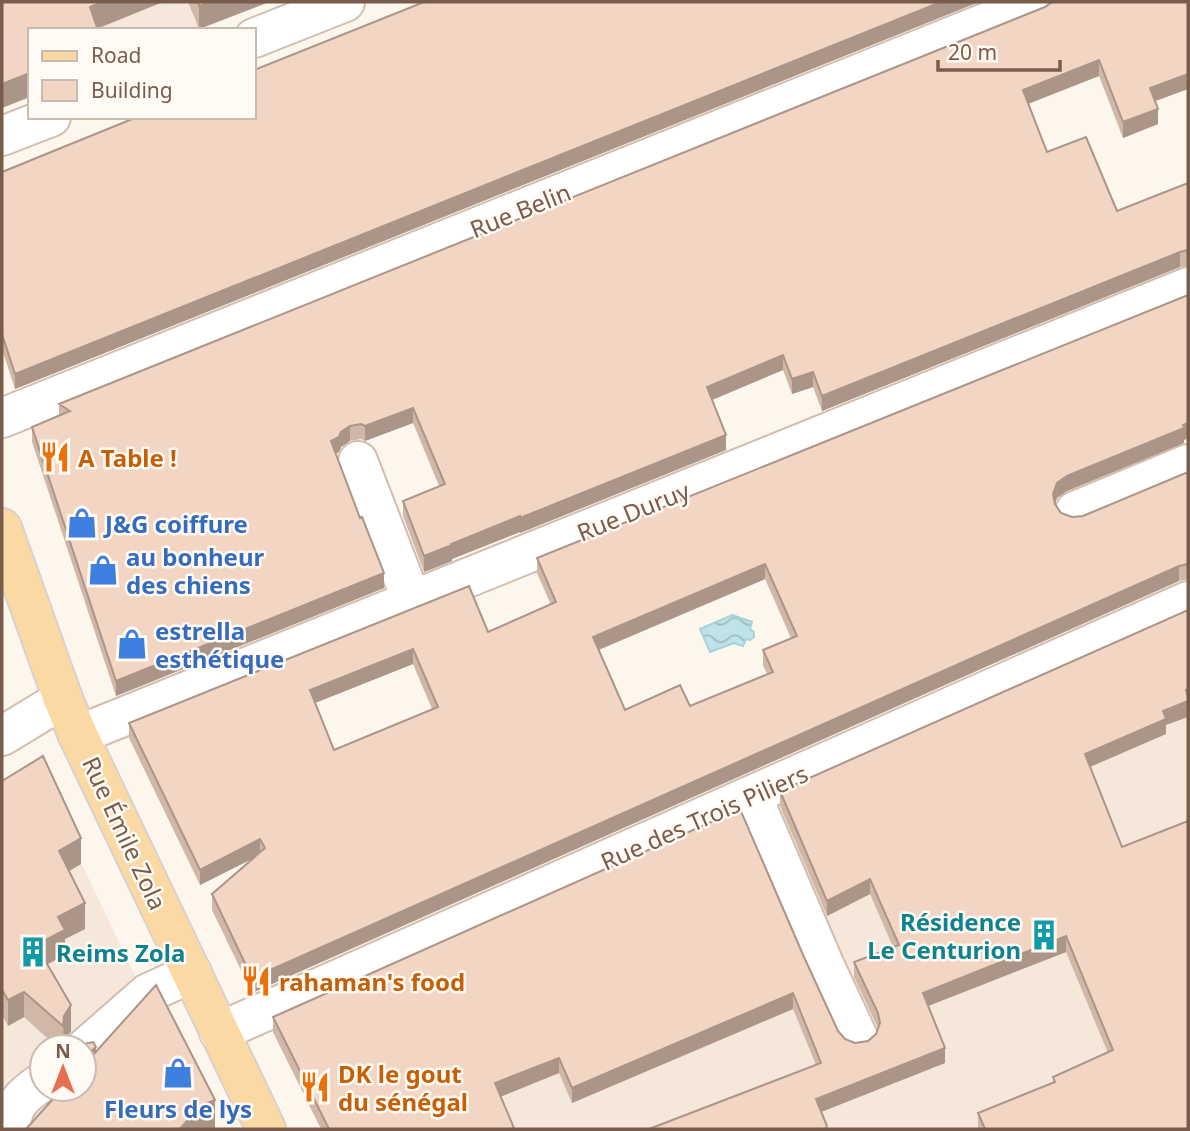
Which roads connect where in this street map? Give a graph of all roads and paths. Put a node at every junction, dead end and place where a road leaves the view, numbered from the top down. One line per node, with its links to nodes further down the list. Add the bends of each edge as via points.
1 (345, 2): 3 (street)
2 (1037, 2): 8 (street, Rue Belin)
3 (296, 11): 4 (street)
4 (256, 37)
5 (46, 119): 6 (street)
6 (2, 136)
7 (1188, 288): 13 (street, Rue Duruy)
8 (2, 418)
9 (358, 461): 13 (street)
10 (1188, 464): 11 (street)
11 (1075, 511)
12 (2, 528): 15 (main road, Rue Émile Zola)
13 (412, 601): 16 (street, Rue Duruy)
14 (1188, 601): 18 (street, Rue des Trois Piliers)
15 (63, 699): 16 (main road, Rue Émile Zola); 17 (street)
16 (78, 735): 19 (main road, Rue Émile Zola)
17 (2, 736)
18 (752, 796): 20 (street, Rue des Trois Piliers); 22 (street)
19 (192, 973): 20 (main road, Rue Émile Zola); 21 (street, via 148,993)
20 (219, 1032): 25 (main road, Rue Émile Zola)
21 (98, 1037)
22 (858, 1037)
23 (28, 1092): 24 (street, via 11,1114)
24 (11, 1129)
25 (266, 1129)

